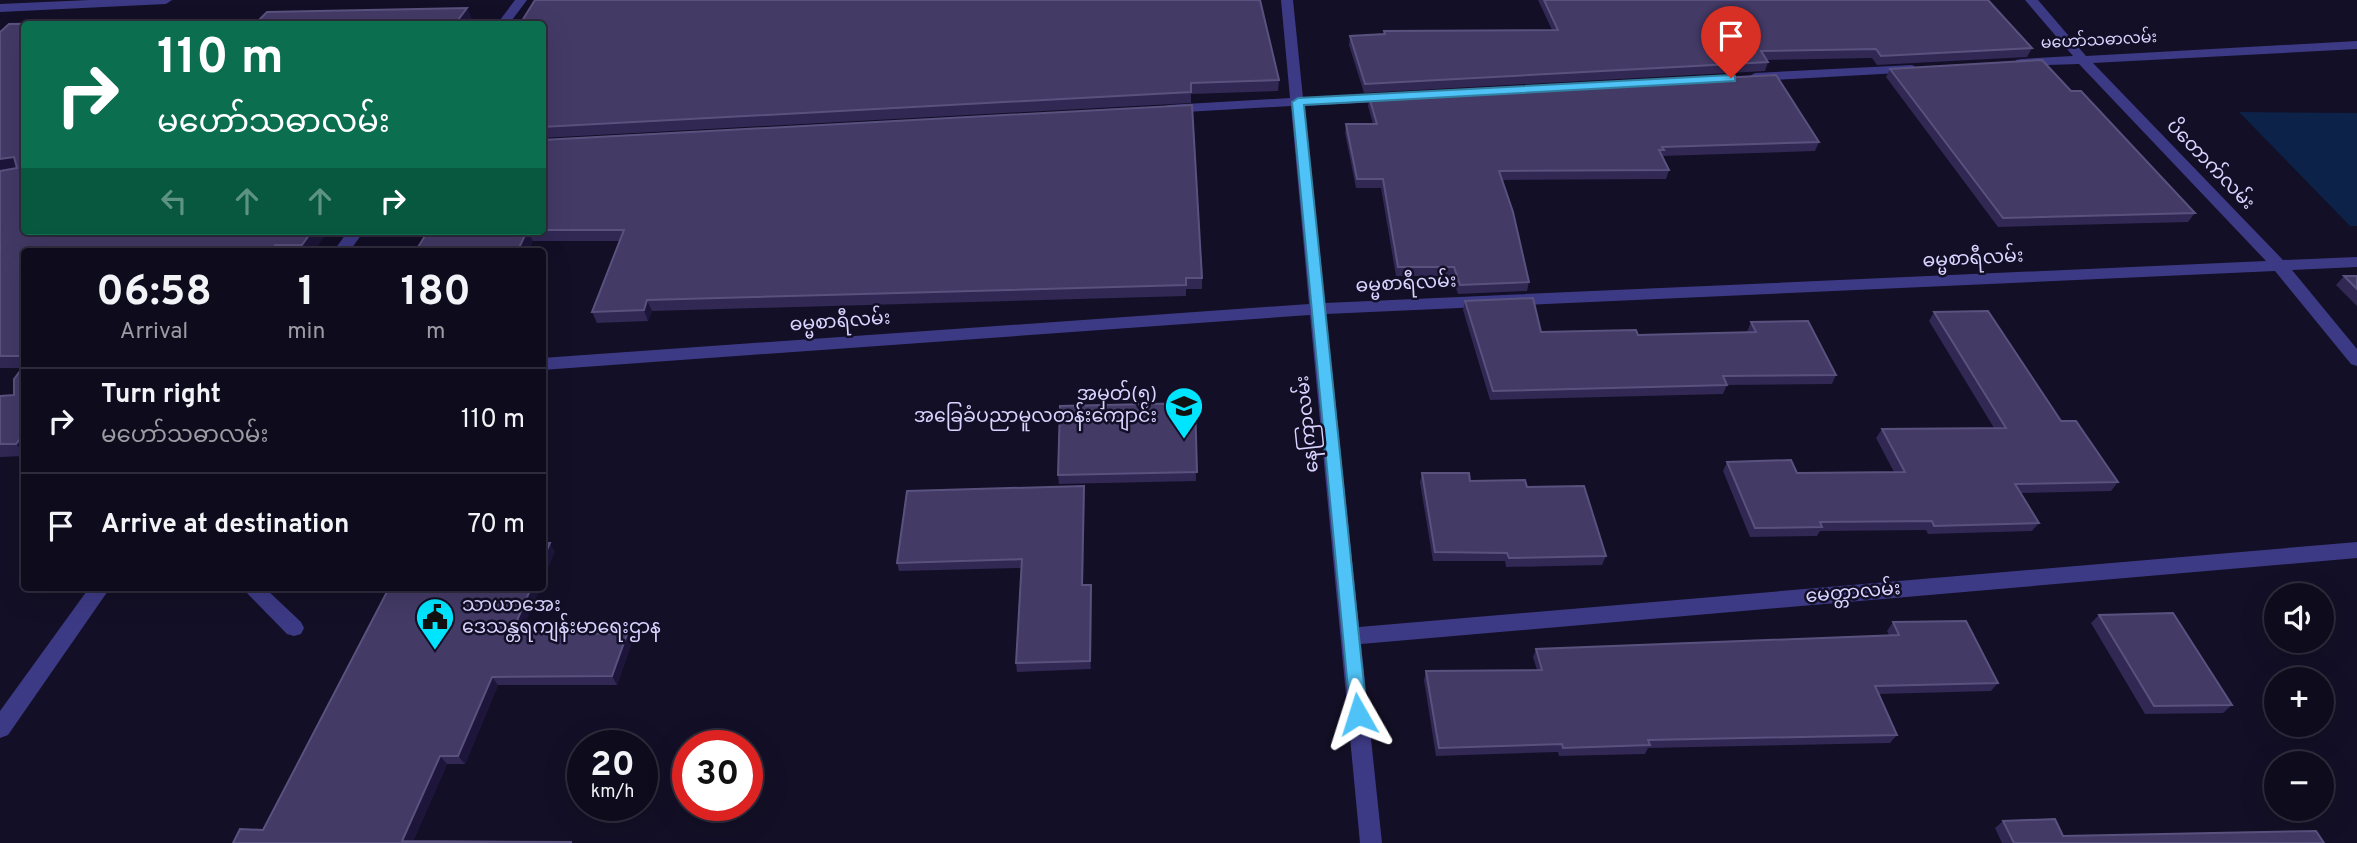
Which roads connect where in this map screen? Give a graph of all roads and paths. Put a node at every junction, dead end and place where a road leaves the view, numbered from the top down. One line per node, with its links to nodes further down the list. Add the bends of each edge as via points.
1 (166, 0): 5 (street)
2 (521, 0): 6 (street)
3 (1287, 0): 13 (street, နေကြာလမ်း)
4 (2031, 0): 8 (street, ပိတောက်လမ်း)
5 (0, 8)
6 (505, 21)
7 (2357, 45): 8 (street, မဟော်သဓာလမ်း)
8 (2083, 60): 9 (street, မဟော်သဓာလမ်း); 16 (street, ပိတောက်လမ်း)
9 (2001, 64)
10 (1932, 68): 11 (street)
11 (1739, 78)
12 (1408, 96): 13 (street)
13 (1298, 102): 14 (street); 17 (street, နေကြာလမ်း)
14 (1147, 110)
15 (2357, 262): 16 (street, ဓမ္မစာရီလမ်း)
16 (2280, 266): 17 (street, ဓမ္မစာရီလမ်း); 18 (street, ပိတောက်လမ်း)
17 (1318, 309): 19 (street, ဓမ္မစာရီလမ်း); 24 (street, နေကြာလမ်း)
18 (2357, 360)
19 (546, 365)
20 (2357, 550): 24 (street, မေတ္တာလမ်း)
21 (98, 591): 25 (street)
22 (255, 591): 23 (street)
23 (294, 628)
24 (1350, 636): 26 (street, နေကြာလမ်း)
25 (0, 728)
26 (1371, 843)

